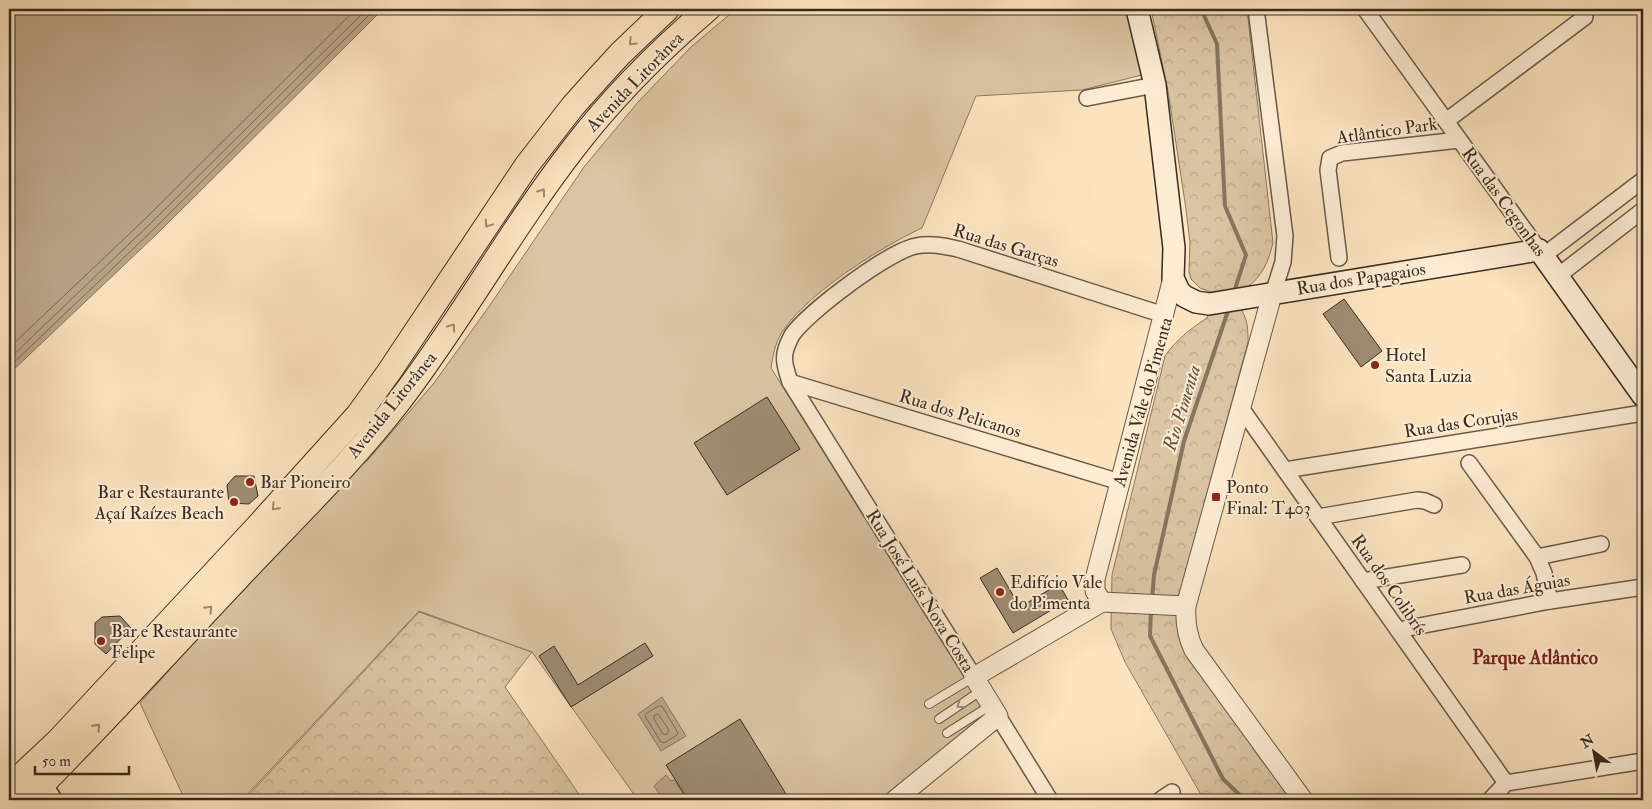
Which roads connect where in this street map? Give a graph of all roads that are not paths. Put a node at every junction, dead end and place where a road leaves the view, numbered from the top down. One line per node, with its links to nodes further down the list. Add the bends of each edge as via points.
1 (667, 9): 22 (main road, Avenida Litorânea, one-way to 22, via 609,66 544,142)
2 (708, 9): 27 (main road, Avenida Litorânea, one-way to 2, via 440,344 573,149 631,81)
3 (1137, 9): 7 (main road)
4 (1256, 9): 20 (street, via 1285,236 1283,262)
5 (1365, 9): 9 (street, Rua das Cegonhas)
6 (1579, 9): 9 (street, via 1585,17)
7 (1155, 85): 8 (street); 18 (main road, via 1174,248)
8 (1086, 98)
9 (1446, 121): 10 (street, Rua das Cegonhas)
10 (1459, 140): 15 (street, Rua das Cegonhas); 16 (street, Atlântico Park, via 1342,153 1330,158 1328,170)
11 (1643, 180): 13 (street)
12 (1643, 210): 14 (street)
13 (1592, 218): 14 (street); 15 (street)
14 (1607, 237): 17 (street)
15 (1541, 253): 17 (main road, Rua das Cegonhas); 20 (main road, Rua dos Papagaios)
16 (1339, 258)
17 (1558, 276): 24 (main road, Rua das Cegonhas)
18 (1173, 278): 19 (main road, Avenida Vale do Pimenta, via 1178,291); 21 (street)
19 (1184, 296): 20 (main road, Rua dos Papagaios, via 1209,304); 21 (street, Avenida Vale do Pimenta)
20 (1265, 297): 25 (street)
21 (1164, 315): 23 (street, Rua das Garças, via 958,249 916,246 902,250 812,313 792,335 785,350 784,364); 31 (street, Avenida Vale do Pimenta)
22 (390, 372): 27 (main road, via 385,388 365,416 371,424); 28 (main road, Avenida Litorânea)
23 (790, 382): 31 (street, Rua dos Pelicanos); 44 (street, Rua José Luís Nova Costa)
24 (1640, 383)
25 (1241, 408): 30 (street, Rua dos Colibrís); 42 (street)
26 (1643, 413): 30 (street, Rua das Corujas)
27 (379, 425): 32 (main road, Avenida Litorânea)
28 (335, 442): 32 (main road, via 345,443 348,450); 50 (main road, Avenida Litorânea, one-way to 50, via 58,742)
29 (1469, 463): 36 (street)
30 (1285, 470): 34 (street, Rua dos Colibrís)
31 (1120, 482): 41 (street, Avenida Vale do Pimenta, via 1095,583 1096,592)
32 (320, 491): 51 (main road, Avenida Litorânea, one-way to 32)
33 (1434, 505): 34 (street, via 1417,500)
34 (1318, 517): 38 (street, Rua dos Colibrís)
35 (1601, 544): 36 (street)
36 (1537, 558): 40 (street)
37 (1462, 565): 38 (street)
38 (1363, 581): 43 (street, Rua dos Colibrís)
39 (1643, 587): 40 (street, Rua das Águias)
40 (1550, 601): 43 (street, Rua das Águias)
41 (1111, 602): 42 (street); 44 (street)
42 (1178, 606): 54 (street, via 1194,650)
43 (1398, 630): 49 (street, Rua dos Colibrís)
44 (986, 697): 45 (lane); 46 (lane, one-way to 46); 47 (lane); 52 (street); 53 (street, Rua José Luís Nova Costa)
45 (929, 704)
46 (938, 720)
47 (947, 733)
48 (1643, 761): 49 (street)
49 (1506, 783): 55 (street)
50 (9, 787)
51 (40, 796)
52 (895, 800)
53 (1050, 800)
54 (1303, 800)
55 (1490, 800)

